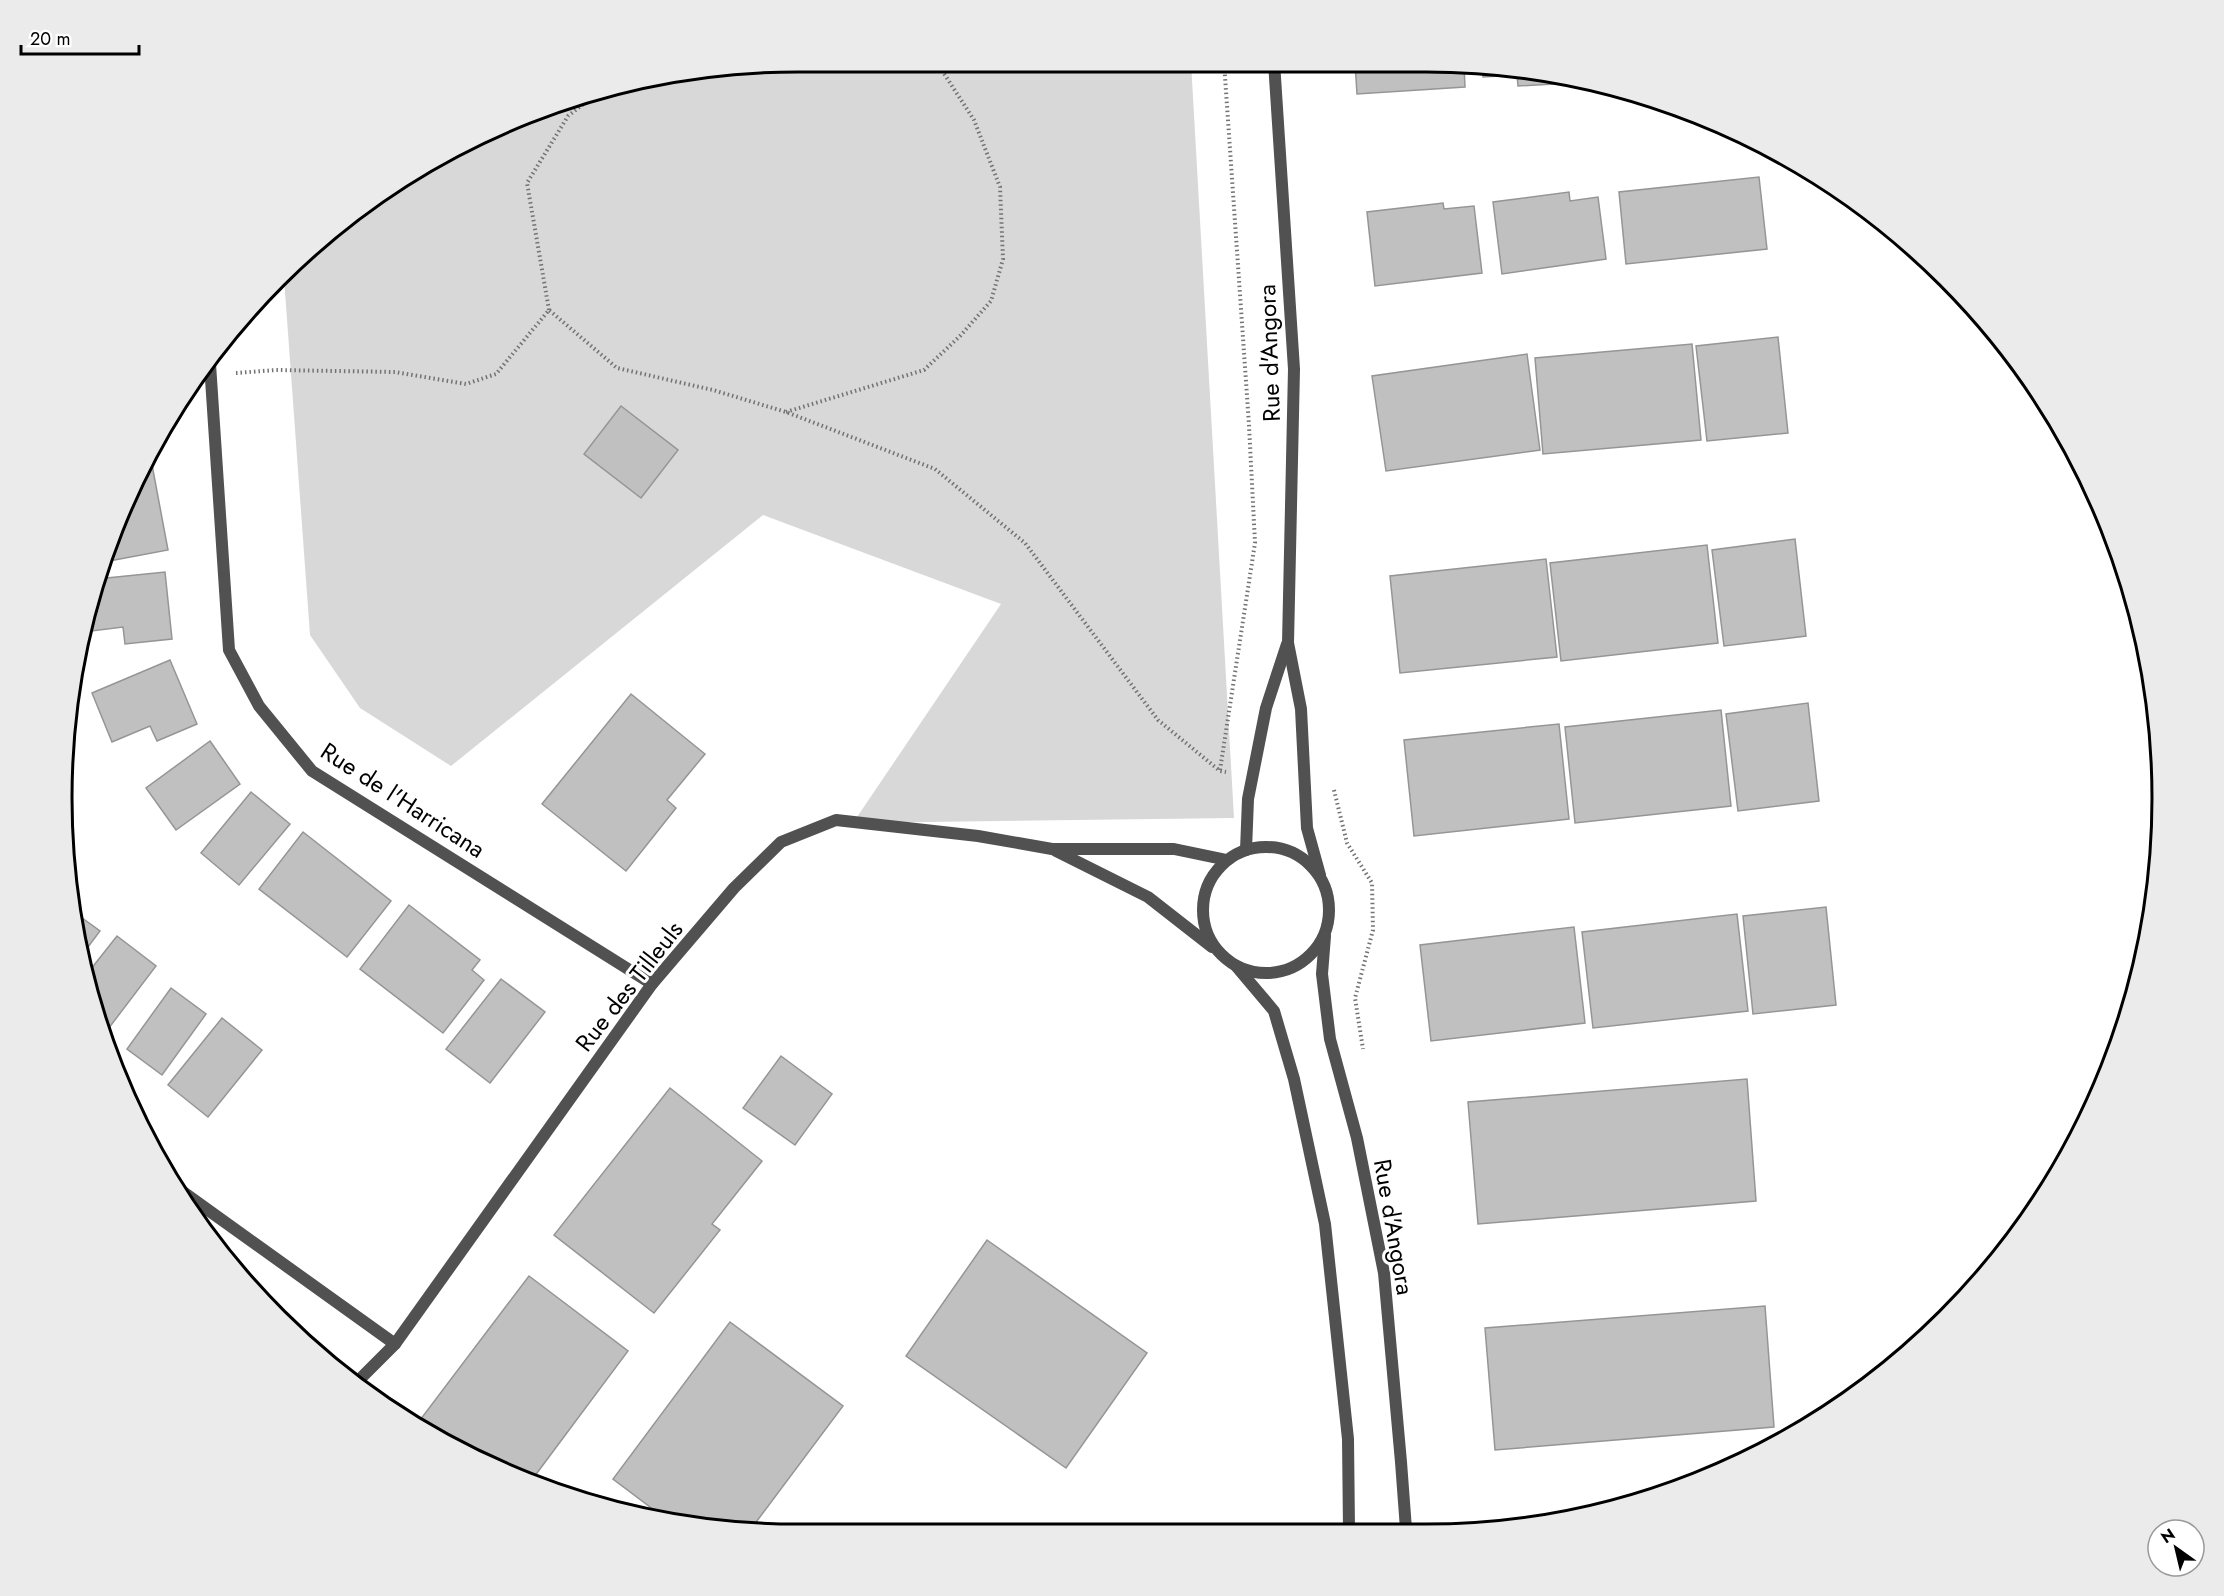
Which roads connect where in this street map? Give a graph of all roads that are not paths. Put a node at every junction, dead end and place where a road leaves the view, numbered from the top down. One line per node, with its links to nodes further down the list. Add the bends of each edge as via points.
1 (1275, 72): 3 (street, Rue d'Angora, via 1294,369)
2 (211, 371): 11 (street, Rue de l'Harricana, via 229,650 259,706 312,771)
3 (1288, 643): 5 (street, Rue d'Angora, via 1266,708 1248,799); 7 (street, Rue d'Angora, via 1301,709 1307,828)
4 (1052, 849): 6 (street, Rue des Tilleuls, via 1174,849); 9 (street, Rue des Tilleuls, via 1148,897); 11 (street, Rue des Tilleuls, via 978,836 836,820 781,842 734,888)
5 (1246, 850): 6 (street); 7 (street, via 1267,846 1287,849 1306,860)
6 (1227, 860): 9 (street, via 1213,876 1205,895 1203,916 1208,936)
7 (1320, 875): 8 (street, via 1328,894 1330,916)
8 (1324, 936): 10 (street, via 1313,954 1276,973); 16 (street, Rue d'Angora, via 1322,974 1330,1039 1358,1138 1383,1273)
9 (1219, 953): 10 (street)
10 (1236, 966): 15 (street, via 1274,1011 1294,1079 1325,1224 1348,1439)
11 (652, 984): 13 (street, Rue des Tilleuls)
12 (193, 1199): 13 (street)
13 (395, 1344): 14 (street, Rue des Tilleuls)
14 (361, 1378)
15 (1349, 1524)
16 (1406, 1524)

